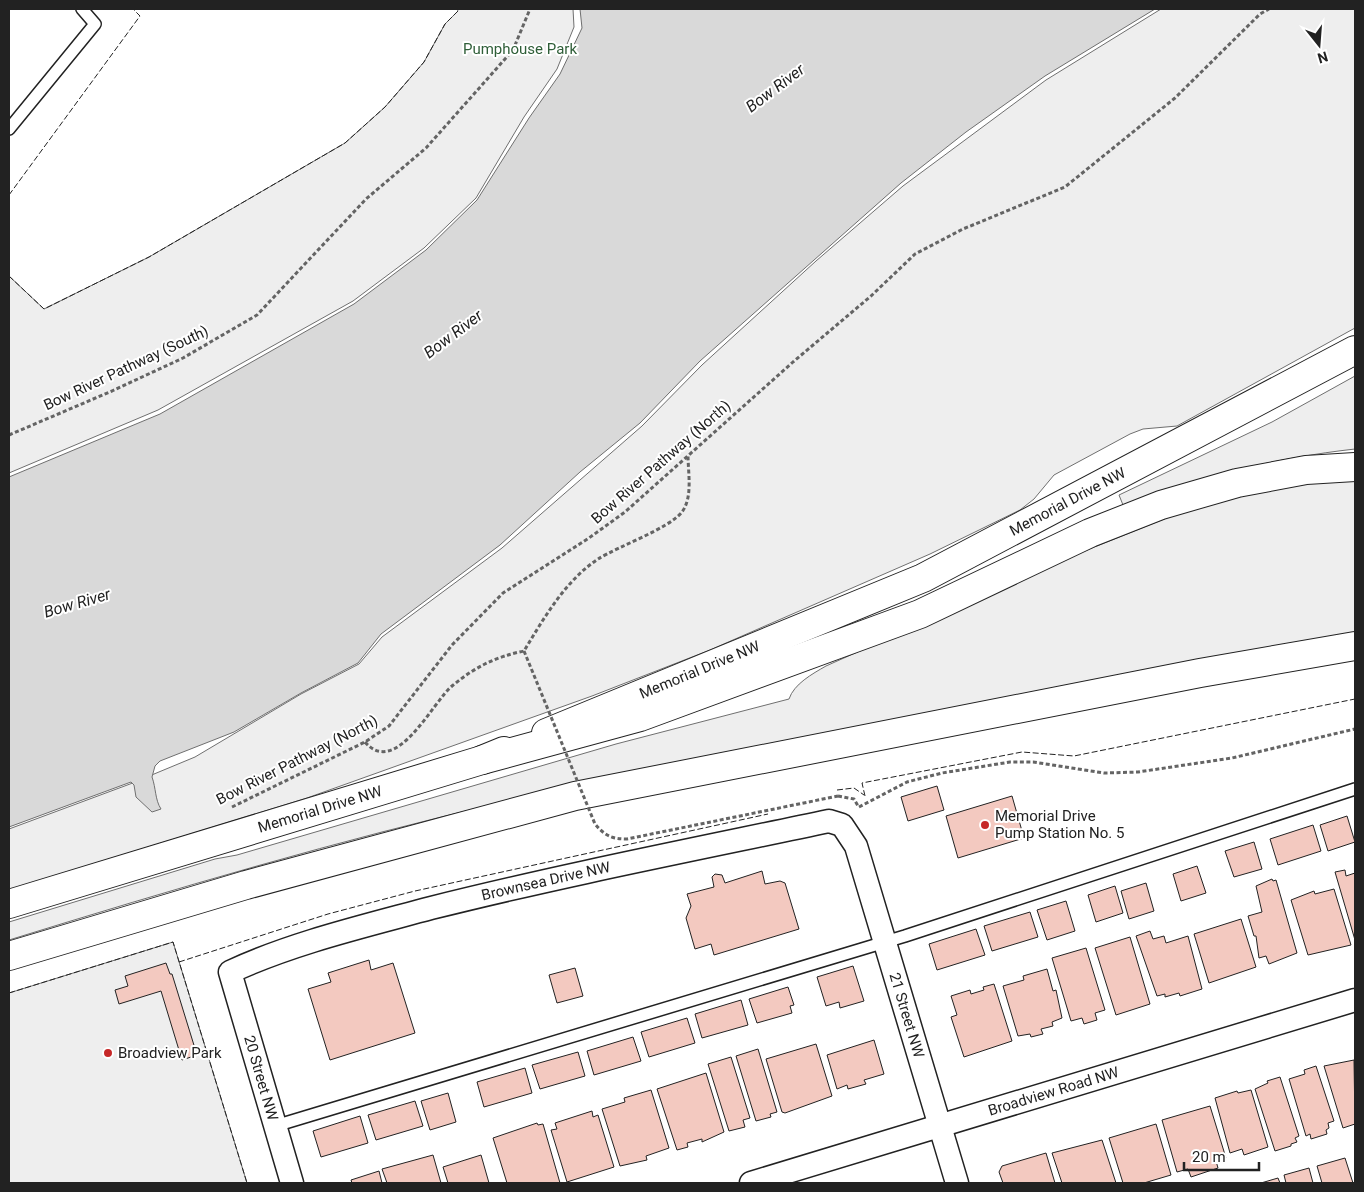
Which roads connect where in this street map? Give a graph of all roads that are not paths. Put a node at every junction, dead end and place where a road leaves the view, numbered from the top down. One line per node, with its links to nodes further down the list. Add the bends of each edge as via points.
1 (82, 9): 2 (lane, via 95,24)
2 (9, 128)
3 (1355, 350): 6 (main road, Memorial Drive NW, via 923,578)
4 (1355, 467): 6 (main road, via 1306,470 1237,483 1160,505 1090,533 920,614 640,717)
5 (1355, 646): 9 (main road, via 1200,673 575,796)
6 (482, 760): 10 (main road, Memorial Drive NW)
7 (1355, 789): 11 (lane)
8 (856, 846): 11 (street, 21 Street NW); 13 (street, Brownsea Drive NW, via 842,825 829,821 536,881 357,928)
9 (246, 885): 12 (main road); 14 (main road, via 80,954)
10 (9, 904)
11 (886, 942): 16 (street, 21 Street NW); 17 (lane)
12 (9, 956)
13 (230, 972): 17 (street, 20 Street NW)
14 (9, 976)
15 (1355, 1000): 16 (street, Broadview Road NW)
16 (940, 1125): 19 (street, Broadview Road NW); 20 (street, 21 Street NW)
17 (275, 1126): 18 (street, 20 Street NW)
18 (292, 1183)
19 (751, 1183)
20 (957, 1183)

